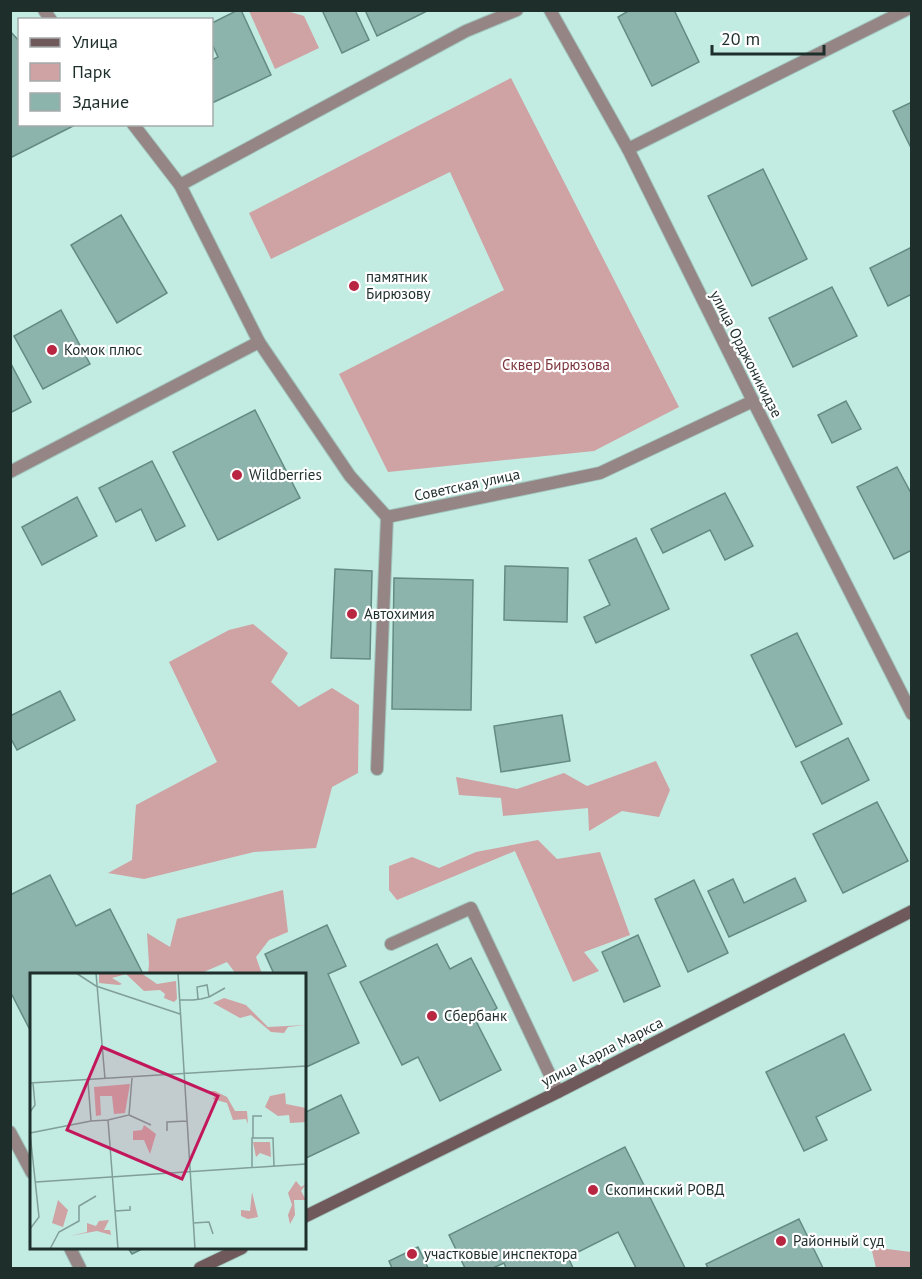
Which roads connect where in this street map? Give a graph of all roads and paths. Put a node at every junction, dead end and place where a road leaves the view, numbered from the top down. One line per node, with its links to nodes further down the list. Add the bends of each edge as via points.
1 (517, 10): 6 (street, via 466,31)
2 (550, 10): 5 (street, улица Орджоникидзе)
3 (906, 10): 5 (street)
4 (135, 126): 6 (street)
5 (628, 149): 8 (street, улица Орджоникидзе)
6 (180, 185): 7 (street)
7 (259, 342): 9 (street); 10 (street, via 350,476)
8 (753, 401): 10 (street, Советская улица, via 600,473); 11 (street, улица Орджоникидзе)
9 (10, 472)
10 (387, 517): 12 (street)
11 (912, 714)
12 (377, 769)
13 (912, 911): 15 (main road, улица Карла Маркса)
14 (391, 944): 15 (street, via 471,908)
15 (558, 1092): 18 (main road, улица Карла Маркса)
16 (10, 1131): 17 (street)
17 (30, 1169)
18 (306, 1216)
19 (70, 1249): 21 (street)
20 (240, 1249): 22 (main road)
21 (80, 1269)
22 (200, 1269)

